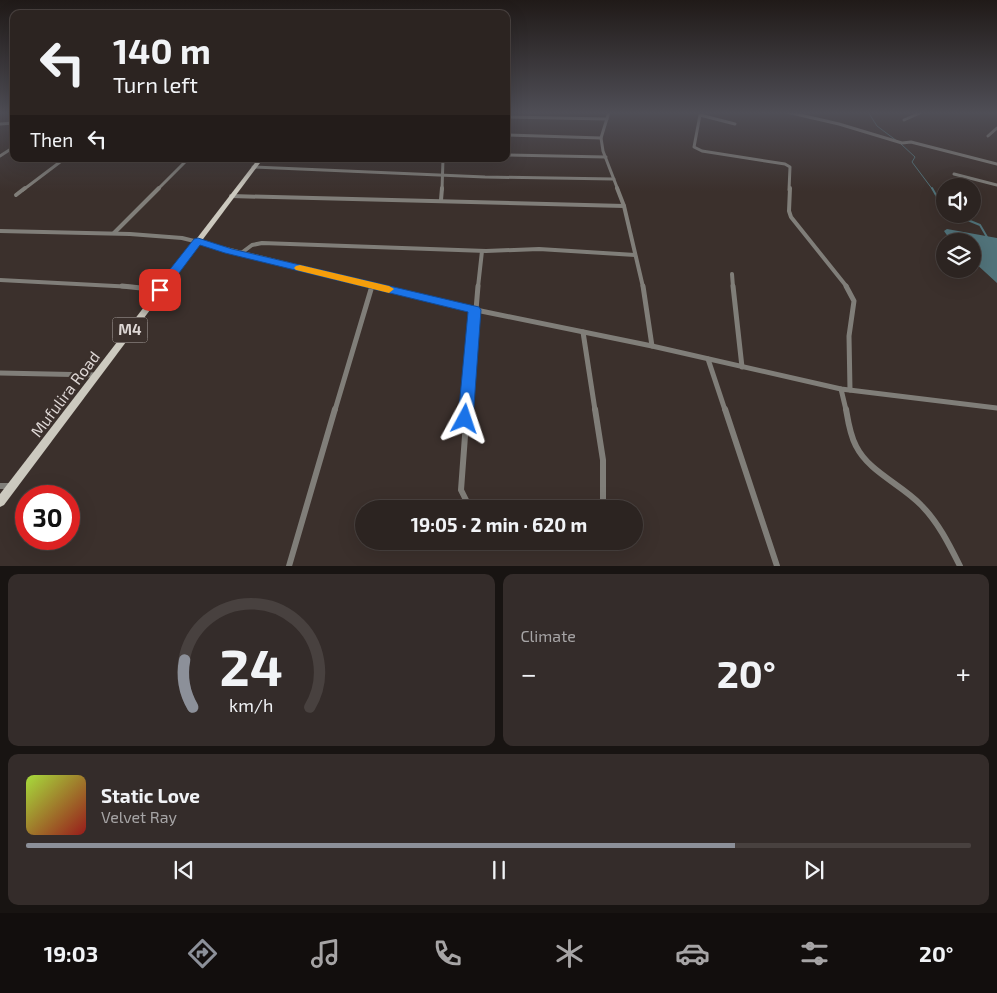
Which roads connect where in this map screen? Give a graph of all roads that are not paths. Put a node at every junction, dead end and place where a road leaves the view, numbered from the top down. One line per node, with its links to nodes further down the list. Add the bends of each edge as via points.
1 (601, 138): 5 (street)
2 (696, 138): 38 (street, via 694,147 702,151 790,167 791,217 847,285 854,301 849,336)
3 (887, 138): 10 (street)
4 (510, 155): 5 (street)
5 (606, 157): 14 (street)
6 (60, 162): 16 (street)
7 (185, 162): 21 (street)
8 (257, 162): 11 (main road, Mufulira Road / M4)
9 (443, 162): 13 (street)
10 (997, 164)
11 (253, 167): 13 (street); 17 (main road, Mufulira Road / M4)
12 (954, 174): 15 (street)
13 (443, 175): 14 (street); 18 (street)
14 (614, 179): 19 (street)
15 (997, 185)
16 (16, 195)
17 (231, 196): 18 (street); 22 (main road, Mufulira Road / M4)
18 (441, 200): 19 (street)
19 (624, 206): 25 (street)
20 (0, 230): 21 (street)
21 (114, 233): 22 (street)
22 (198, 241): 24 (street); 29 (main road, Mufulira Road / M4)
23 (482, 251): 24 (street, via 262,243 252,245); 25 (street, via 539,249); 30 (street)
24 (240, 254): 28 (street)
25 (636, 255): 32 (street)
26 (732, 274): 34 (street)
27 (0, 280): 29 (street)
28 (372, 285): 30 (street); 45 (street)
29 (160, 290): 36 (main road, Mufulira Road / M4)
30 (475, 310): 31 (street); 42 (street, via 461,490)
31 (583, 332): 32 (street); 43 (street, via 603,460)
32 (652, 346): 33 (street)
33 (708, 359): 34 (street); 46 (street)
34 (742, 367): 37 (street)
35 (0, 373): 36 (street)
36 (96, 374): 41 (main road, Mufulira Road / M4)
37 (841, 389): 38 (street); 47 (street, via 857,448 932,518 949,542)
38 (850, 390): 39 (street)
39 (997, 408)
40 (0, 486): 41 (street)
41 (12, 486): 44 (main road, Mufulira Road / M4)
42 (466, 500)
43 (603, 500)
44 (0, 502)
45 (289, 566)
46 (777, 566)
47 (960, 566)

